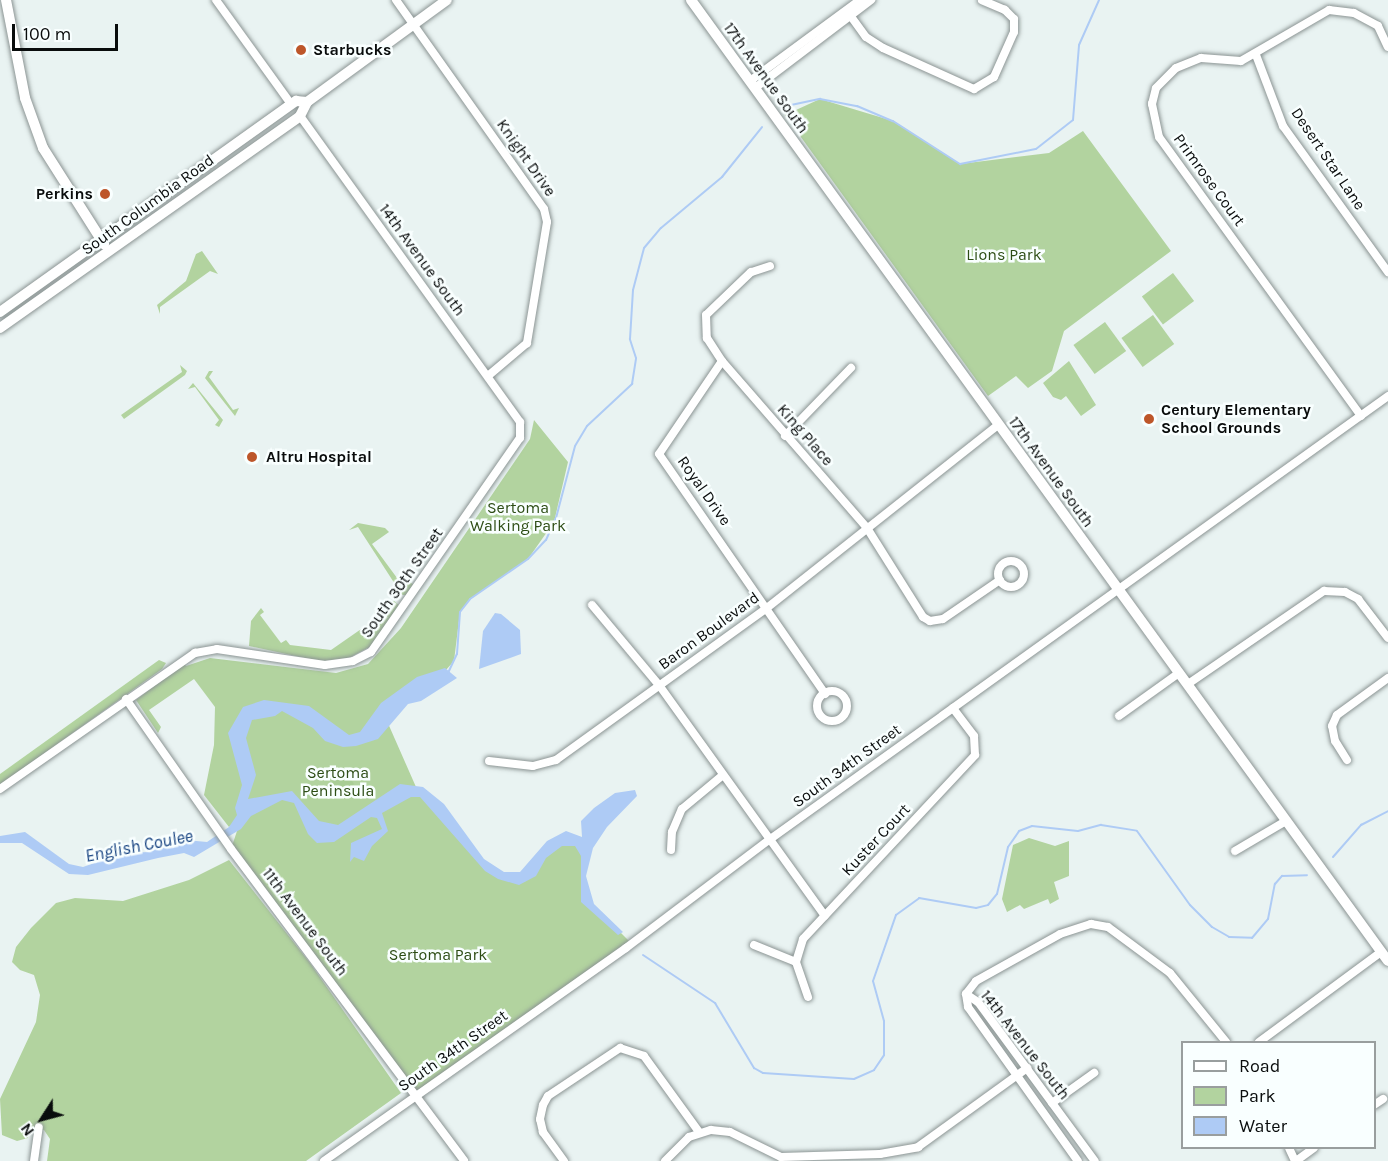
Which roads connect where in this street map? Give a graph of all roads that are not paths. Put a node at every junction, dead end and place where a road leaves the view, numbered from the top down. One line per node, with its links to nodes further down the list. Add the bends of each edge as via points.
1 (6, 0): 20 (street, via 25,98 39,137 65,188)
2 (216, 0): 17 (street)
3 (396, 0): 12 (street, Knight Drive)
4 (447, 0): 12 (street, South Columbia Road)
5 (691, 0): 15 (street, 17th Avenue South)
6 (860, 0): 11 (street)
7 (871, 0): 11 (street)
8 (982, 0): 11 (street, via 1005,10 1014,20 1014,32 994,77 974,89 883,48 866,37)
9 (1330, 0): 10 (street)
10 (1329, 10): 13 (street, via 1354,13 1378,26); 14 (street, Primrose Court, via 1308,19)
11 (850, 15): 15 (street)
12 (413, 24): 16 (street, South Columbia Road); 28 (street, Knight Drive, via 544,209 547,222 527,343)
13 (1388, 47)
14 (1256, 56): 23 (street, Desert Star Lane, via 1283,126); 30 (street, Primrose Court, via 1241,61 1201,58 1176,68 1156,88 1152,104 1154,125)
15 (752, 84): 32 (street, 17th Avenue South)
16 (307, 102): 17 (street, South Columbia Road); 18 (street, South Columbia Road)
17 (291, 104): 19 (street); 20 (street, South Columbia Road)
18 (300, 116): 19 (street, South Columbia Road); 28 (street, 14th Avenue South)
19 (269, 137): 21 (street, South Columbia Road)
20 (101, 240): 21 (street); 24 (street, South Columbia Road)
21 (109, 252): 25 (street, South Columbia Road)
22 (770, 266): 26 (street, King Place, via 751,272 706,315 708,339)
23 (1388, 272)
24 (0, 312)
25 (0, 328)
26 (722, 361): 33 (street, King Place); 38 (street, Royal Drive, via 659,454)
27 (851, 368): 33 (street)
28 (488, 376): 31 (street, 14th Avenue South)
29 (1388, 396): 30 (street, South 34th Street)
30 (1361, 416): 36 (street, South 34th Street)
31 (520, 422): 45 (street, South 30th Street, via 520,438 371,652 353,661 325,665 242,652 201,651)
32 (998, 425): 34 (street, Baron Boulevard); 36 (street, 17th Avenue South)
33 (785, 436): 34 (street, King Place)
34 (867, 528): 35 (street, King Place, via 923,617 930,621 943,619); 38 (street, Baron Boulevard)
35 (1000, 580)
36 (1119, 589): 40 (street, 17th Avenue South); 46 (street, South 34th Street)
37 (592, 605): 43 (street)
38 (767, 608): 43 (street, Baron Boulevard); 44 (street)
39 (1388, 638): 42 (street, via 1358,599 1334,590 1305,600)
40 (1179, 673): 42 (street, 17th Avenue South); 47 (street)
41 (1388, 678): 48 (street, via 1337,715 1332,726 1335,741)
42 (1188, 684): 52 (street, 17th Avenue South)
43 (660, 685): 49 (street, via 556,760 533,766); 50 (street, Baron Boulevard)
44 (825, 694)
45 (126, 699): 51 (street, South 30th Street); 67 (street, 11th Avenue South, via 215,827)
46 (953, 708): 53 (street, South 34th Street); 56 (street, Kuster Court, via 976,742 971,761)
47 (1119, 716)
48 (1347, 760)
49 (489, 761)
50 (723, 775): 53 (street, Baron Boulevard); 54 (street, via 682,809 672,832)
51 (0, 789)
52 (1286, 821): 55 (street); 58 (street, 17th Avenue South)
53 (769, 840): 56 (street, Baron Boulevard); 67 (street, South 34th Street)
54 (671, 850)
55 (1235, 851)
56 (825, 916): 59 (street, Kuster Court, via 803,939)
57 (754, 945): 59 (street)
58 (1385, 956): 63 (street)
59 (796, 962): 61 (street)
60 (966, 994): 62 (street, via 990,972 1060,934 1091,924 1115,931 1170,973); 64 (street, 14th Avenue South, via 978,1002); 66 (street, 14th Avenue South, via 968,1007)
61 (808, 997)
62 (1225, 1041)
63 (1260, 1041)
64 (1027, 1068): 66 (street); 69 (street, 14th Avenue South)
65 (1094, 1073): 69 (street)
66 (1017, 1076): 72 (street, via 918,1148 781,1157 730,1132); 79 (street, 14th Avenue South)
67 (417, 1096): 75 (street, South 34th Street); 76 (street, 11th Avenue South)
68 (1383, 1099): 70 (street)
69 (1052, 1103): 80 (street, 14th Avenue South)
70 (1376, 1104)
71 (39, 1127): 74 (street)
72 (699, 1132): 77 (street, via 644,1056 620,1048 548,1096 543,1105 543,1132); 78 (street, via 680,1143)
73 (1313, 1149): 81 (street)
74 (34, 1161)
75 (324, 1161)
76 (464, 1161)
77 (564, 1161)
78 (665, 1161)
79 (1078, 1161)
80 (1095, 1161)
81 (1295, 1161)

